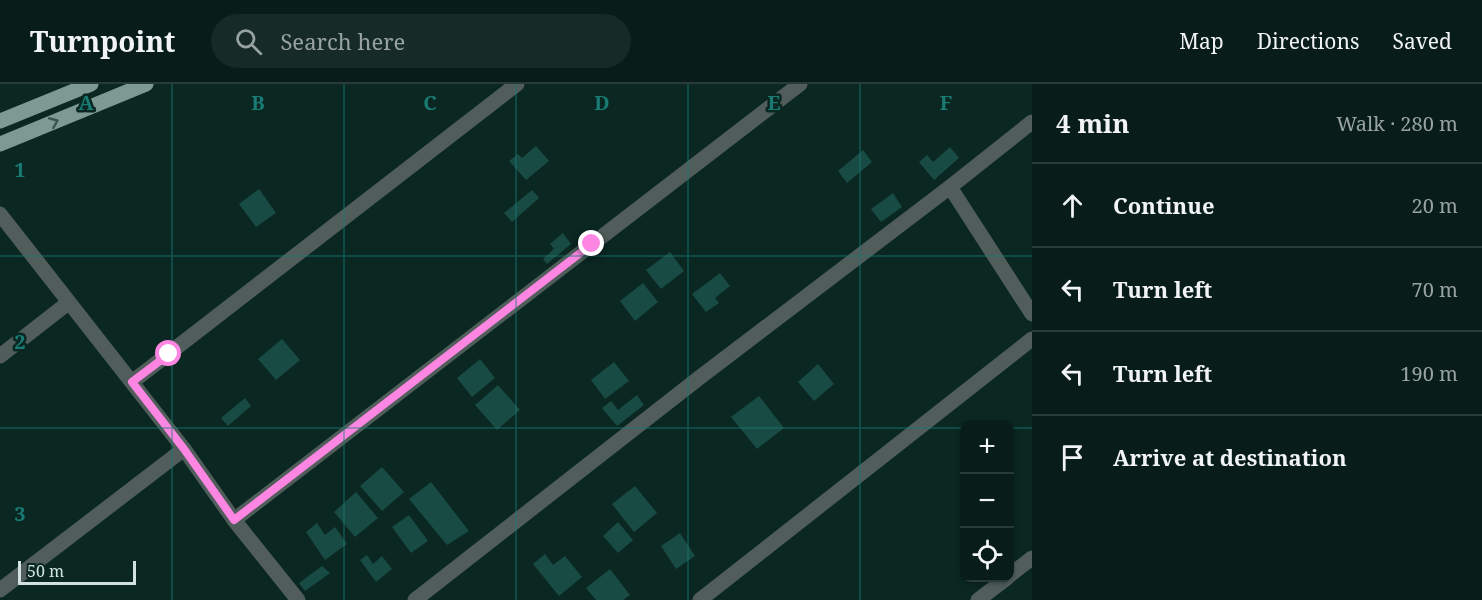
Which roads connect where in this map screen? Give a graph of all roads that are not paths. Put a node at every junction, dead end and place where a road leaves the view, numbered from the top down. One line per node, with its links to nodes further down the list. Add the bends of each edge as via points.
1 (91, 84): 5 (main road)
2 (146, 84): 7 (main road, one-way to 2)
3 (517, 84): 14 (street)
4 (800, 84): 16 (street)
5 (0, 121)
6 (1032, 122): 8 (street)
7 (0, 144)
8 (950, 187): 11 (street); 22 (street)
9 (0, 214): 10 (street)
10 (68, 303): 13 (street); 14 (street)
11 (1032, 314)
12 (1032, 339): 23 (street)
13 (0, 356)
14 (132, 382): 15 (street)
15 (184, 449): 16 (street); 20 (street)
16 (234, 520): 21 (street)
17 (1032, 558): 18 (street)
18 (1014, 572)
19 (1000, 582): 24 (street)
20 (0, 590)
21 (298, 600)
22 (415, 600)
23 (700, 600)
24 (978, 600)

